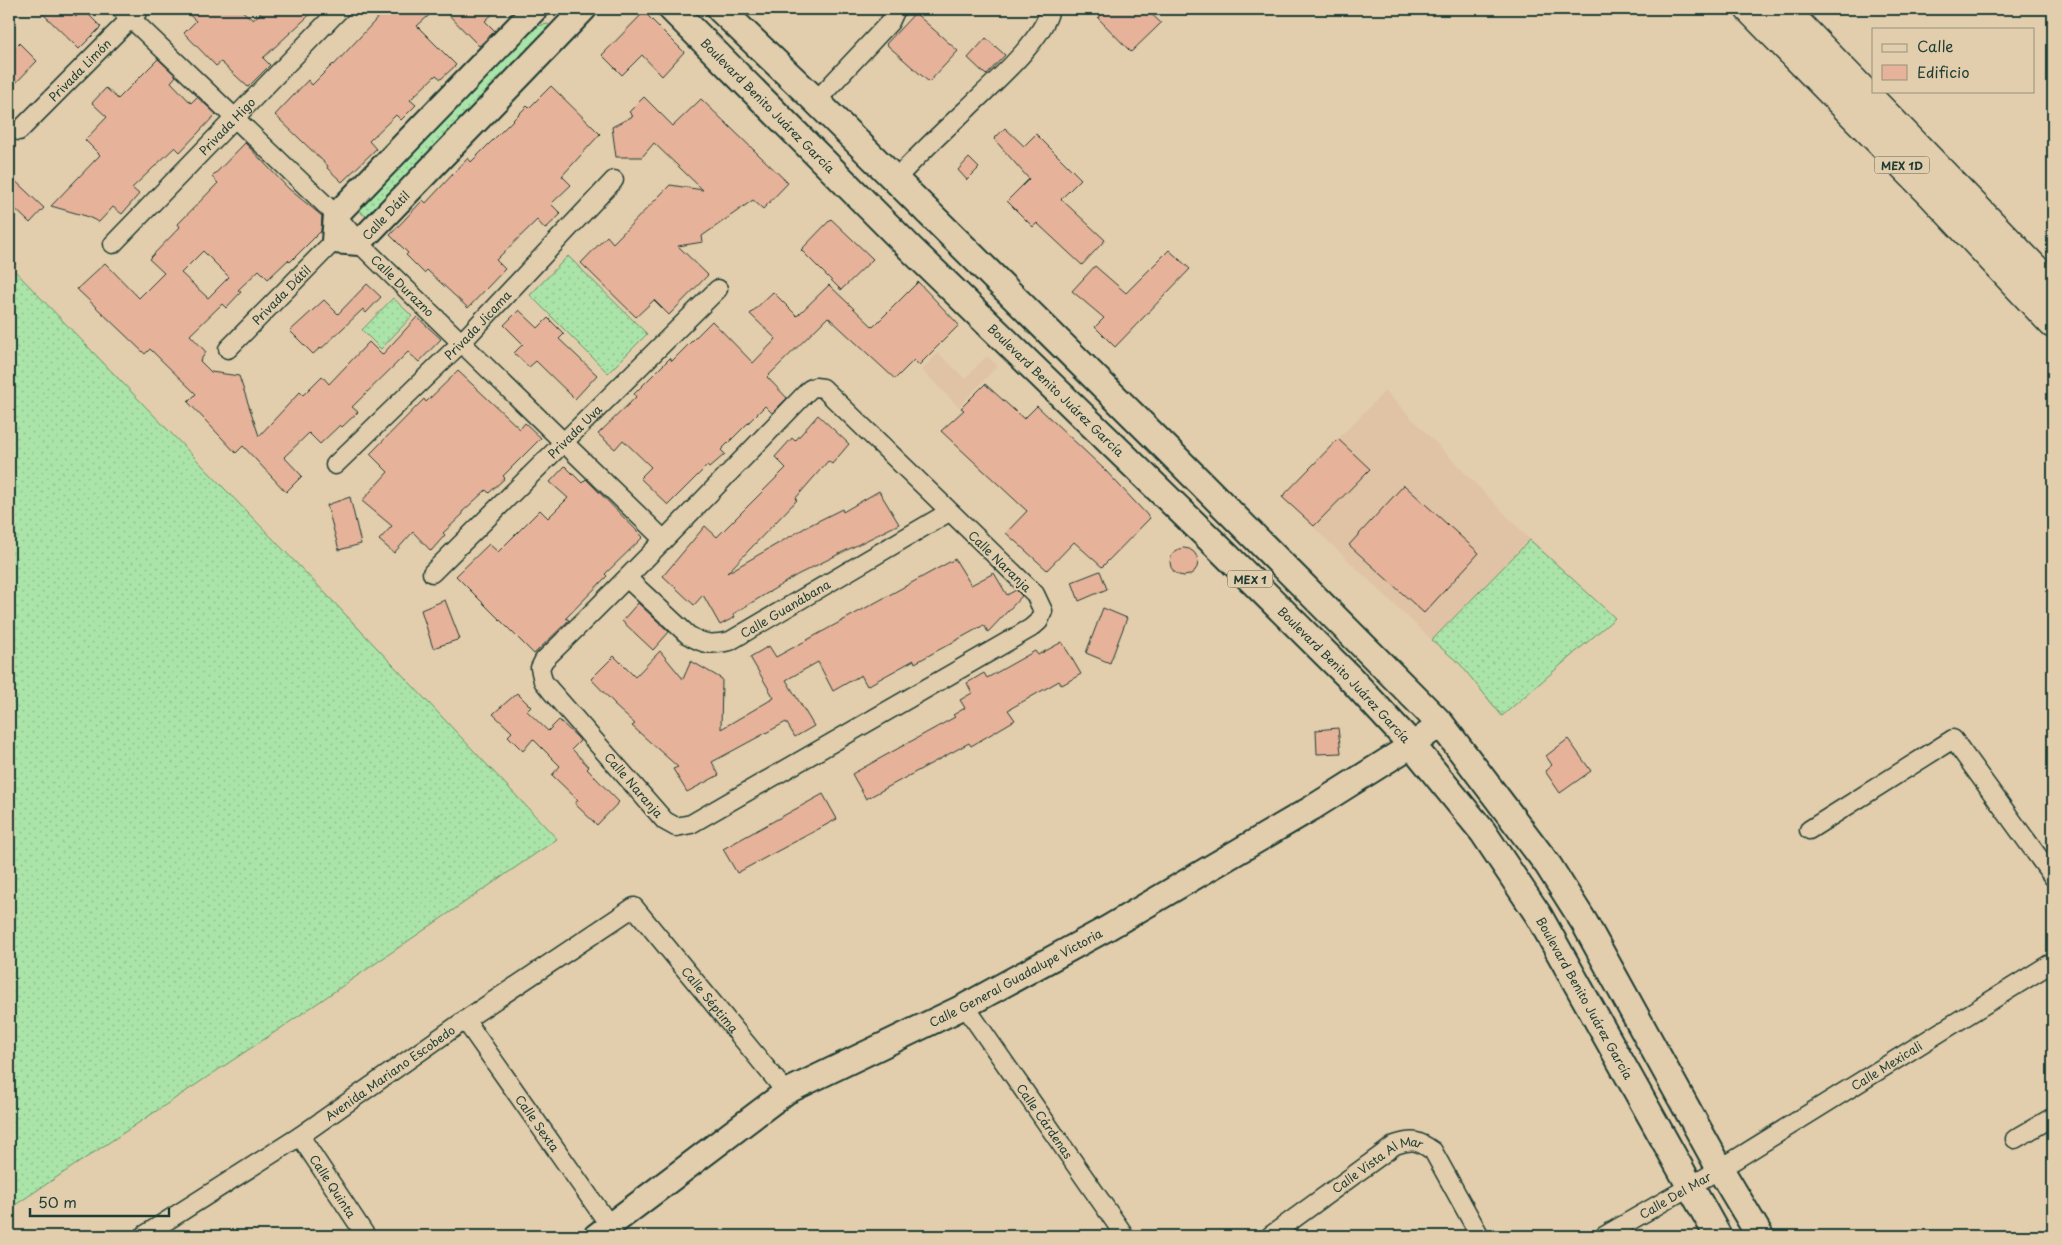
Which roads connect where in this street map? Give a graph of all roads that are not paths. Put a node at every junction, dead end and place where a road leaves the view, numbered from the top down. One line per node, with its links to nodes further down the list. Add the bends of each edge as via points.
1 (340, 9): 13 (street, Privada Higo)
2 (537, 9): 11 (street); 17 (street)
3 (584, 9): 11 (street, Calle Dátil)
4 (672, 9): 33 (main road, Boulevard Benito Juárez García / MEX 1, via 910,248 1352,680)
5 (720, 9): 12 (main road, MEX 1)
6 (896, 9): 12 (street, via 890,22)
7 (1050, 9): 16 (street, via 1040,30 1017,60)
8 (1749, 9): 23 (highway, MEX 1D)
9 (1784, 9): 21 (highway, MEX 1D)
10 (131, 12): 13 (street, Calle Durazno); 14 (street, Privada Limón)
11 (561, 32): 19 (street, Calle Dátil)
12 (816, 101): 16 (main road, MEX 1)
13 (234, 118): 17 (street, Calle Durazno); 20 (street, Privada Higo)
14 (19, 131)
15 (614, 180): 24 (street, Privada Jicama)
16 (895, 180): 32 (main road, MEX 1)
17 (336, 215): 18 (street); 19 (street, Calle Durazno)
18 (334, 241): 19 (street, Calle Dátil); 25 (street, Privada Dátil)
19 (359, 243): 24 (street, Calle Durazno)
20 (113, 244)
21 (2053, 287)
22 (718, 289): 26 (street, Privada Uva)
23 (2053, 324)
24 (461, 343): 26 (street, Calle Durazno); 27 (street, Privada Jicama)
25 (228, 349)
26 (564, 444): 29 (street, Calle Durazno); 30 (street, Privada Uva)
27 (335, 465)
28 (949, 512): 29 (street, Calle Naranja, via 822,388 815,387); 31 (street, Calle Guanábana, via 730,641 713,645 688,635); 31 (street, Calle Naranja, via 1035,594 1043,611 1039,621 691,824 676,827 665,821 552,692 541,674 544,660)
29 (664, 540): 31 (street, Calle Naranja)
30 (432, 573)
31 (628, 579)
32 (1441, 724): 33 (street, Calle General Guadalupe Victoria); 44 (main road, MEX 1, via 1548,865 1584,922)
33 (1412, 745): 38 (street, Calle General Guadalupe Victoria, via 1106,929); 45 (main road, Boulevard Benito Juárez García / MEX 1, via 1483,832 1539,916)
34 (1809, 830): 35 (street, via 1953,738)
35 (2053, 877)
36 (634, 907): 39 (street, Avenida Mariano Escobedo); 40 (street, Calle Séptima)
37 (2053, 962): 44 (street, Calle Mexicali)
38 (965, 1006): 40 (street, Calle General Guadalupe Victoria); 49 (street, Calle Cárdenas)
39 (465, 1020): 42 (street, Avenida Mariano Escobedo); 46 (street, Calle Sexta)
40 (786, 1092): 46 (street, Calle General Guadalupe Victoria)
41 (2053, 1117): 43 (street)
42 (300, 1136): 47 (street, Avenida Mariano Escobedo); 48 (street, Calle Quinta)
43 (2015, 1139)
44 (1720, 1169): 45 (street, Calle Del Mar); 54 (main road, MEX 1)
45 (1690, 1186): 52 (street, Calle Del Mar); 53 (main road, Boulevard Benito Juárez García / MEX 1)
46 (603, 1231)
47 (143, 1236)
48 (366, 1236)
49 (1125, 1236)
50 (1270, 1236): 51 (street, Calle Vista Al Mar, via 1394,1145 1409,1140 1433,1151)
51 (1480, 1236)
52 (1604, 1236)
53 (1718, 1236)
54 (1760, 1236)

